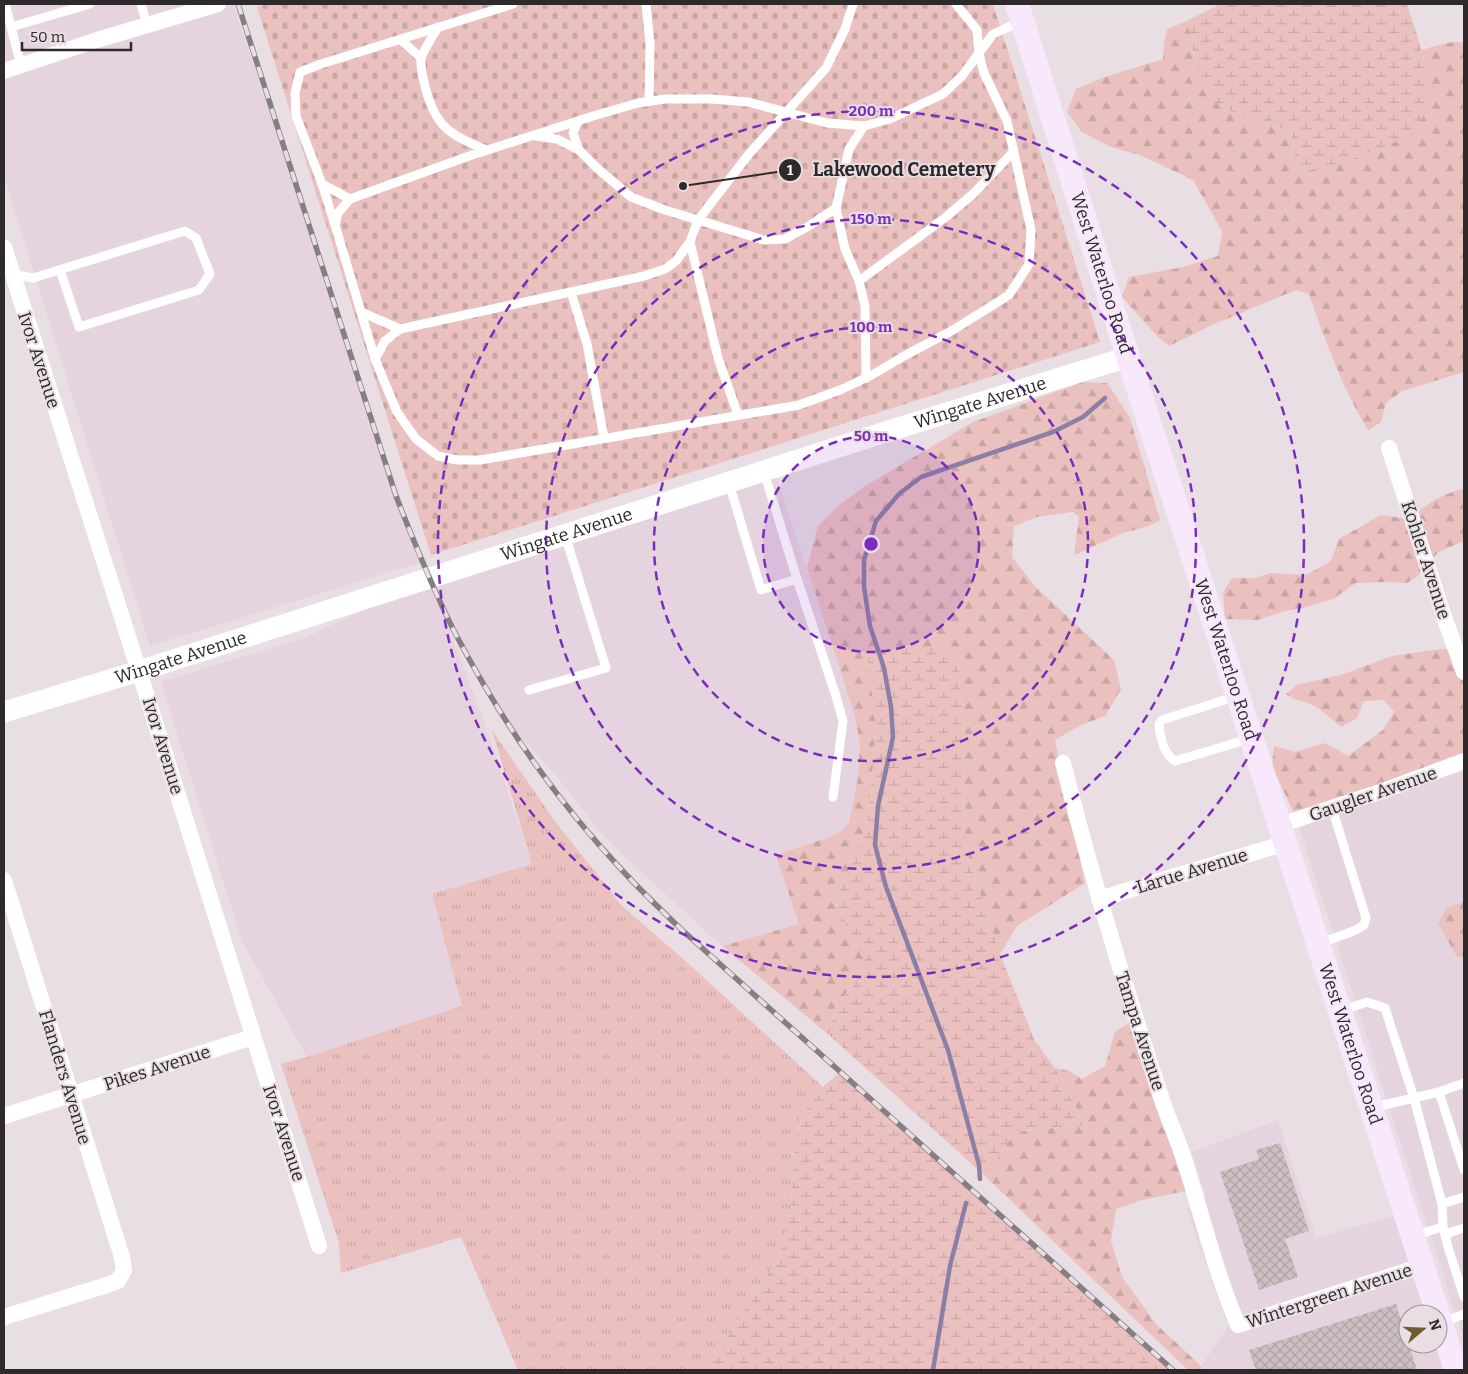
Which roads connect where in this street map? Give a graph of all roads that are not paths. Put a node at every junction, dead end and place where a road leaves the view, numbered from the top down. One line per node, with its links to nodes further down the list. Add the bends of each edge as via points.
1 (4, 4): 12 (lane)
2 (90, 4): 12 (lane)
3 (141, 4): 11 (lane)
4 (218, 4): 9 (street)
5 (513, 4): 13 (lane)
6 (646, 4): 19 (lane, via 650,44)
7 (854, 4): 20 (lane, via 826,68)
8 (956, 4): 15 (lane, via 976,30)
9 (190, 8): 11 (street)
10 (1020, 12): 15 (lane, via 993,34); 40 (main road, West Waterloo Road)
11 (147, 25): 17 (street)
12 (11, 27): 17 (lane)
13 (438, 28): 14 (lane); 16 (lane)
14 (400, 39): 16 (lane); 27 (lane, via 300,72 295,92 296,116)
15 (979, 54): 22 (lane, via 943,94 890,119); 26 (lane, via 984,73 1007,121)
16 (421, 58): 24 (lane, via 429,101 440,123 456,137)
17 (21, 64): 18 (street)
18 (4, 71)
19 (649, 102): 20 (lane, via 712,99 748,102); 21 (lane)
20 (786, 112): 22 (lane, via 827,123); 30 (lane)
21 (578, 121): 23 (lane); 25 (lane, via 573,133)
22 (864, 126): 29 (lane, via 849,149)
23 (532, 135): 24 (lane); 25 (lane, via 557,139)
24 (486, 150): 28 (lane)
25 (579, 150): 30 (lane, via 632,197)
26 (1014, 151): 36 (lane, via 946,218); 42 (lane, via 1031,230 1029,264 1009,295)
27 (322, 184): 28 (lane); 31 (lane)
28 (350, 199): 31 (lane, via 338,213)
29 (836, 208): 30 (lane, via 785,239 764,240); 36 (lane, via 845,249)
30 (698, 220): 32 (lane)
31 (336, 225): 38 (lane)
32 (690, 242): 37 (lane, via 676,261 664,269); 43 (lane, via 718,358)
33 (4, 246): 35 (street, Ivor Avenue)
34 (60, 270): 34 (lane, via 185,231 196,238 210,274 199,290 80,327); 35 (lane, via 33,278)
35 (8, 276): 50 (street, Ivor Avenue)
36 (859, 280): 42 (lane, via 865,306)
37 (571, 292): 39 (lane); 44 (lane, via 587,344)
38 (361, 312): 39 (lane); 41 (lane)
39 (400, 329): 41 (lane, via 385,341)
40 (1128, 357): 46 (street, Wingate Avenue); 53 (main road, West Waterloo Road)
41 (375, 360): 44 (lane, via 397,412 416,439 438,456 480,460)
42 (866, 378): 43 (lane, via 799,405)
43 (738, 415): 44 (lane)
44 (604, 438)
45 (1389, 448): 51 (street, Kohler Avenue)
46 (764, 472): 47 (street, Wingate Avenue); 49 (lane)
47 (729, 483): 48 (street, Wingate Avenue); 49 (lane, via 761,590)
48 (565, 535): 50 (street, Wingate Avenue); 52 (lane, via 606,668)
49 (797, 579): 58 (lane, via 843,721)
50 (139, 671): 54 (street, Wingate Avenue); 65 (street, Ivor Avenue)
51 (1464, 672)
52 (529, 690)
53 (1238, 696): 55 (main road, West Waterloo Road); 55 (lane, via 1162,720 1160,735 1168,757 1175,761)
54 (4, 712)
55 (1252, 738): 60 (main road, West Waterloo Road)
56 (1464, 761): 59 (street, Gaugler Avenue)
57 (1064, 763): 62 (street, Tampa Avenue)
58 (833, 797)
59 (1332, 808): 60 (street, Gaugler Avenue); 63 (lane, via 1366,918 1364,925 1356,930)
60 (1283, 834): 62 (street, Larue Avenue); 63 (main road, West Waterloo Road)
61 (4, 880): 68 (street, Flanders Avenue)
62 (1099, 899): 80 (street, Tampa Avenue)
63 (1318, 944): 64 (main road, West Waterloo Road)
64 (1340, 1011): 69 (lane, via 1367,1002 1385,1008); 70 (main road, West Waterloo Road)
65 (253, 1037): 68 (street, Pikes Avenue); 78 (street, Ivor Avenue)
66 (1464, 1083): 67 (lane)
67 (1439, 1092): 69 (lane); 72 (lane)
68 (71, 1095): 71 (street, Pikes Avenue); 85 (street, Flanders Avenue, via 122,1257 123,1275 110,1284)
69 (1414, 1098): 70 (lane); 74 (lane)
70 (1371, 1108): 77 (main road, West Waterloo Road)
71 (4, 1116)
72 (1464, 1170)
73 (1464, 1197): 74 (lane)
74 (1442, 1204): 76 (lane)
75 (1464, 1228): 76 (lane)
76 (1444, 1230): 77 (lane); 81 (lane)
77 (1412, 1236): 79 (main road, West Waterloo Road)
78 (320, 1246)
79 (1422, 1266): 80 (street, Wintergreen Avenue, via 1238,1325); 82 (main road, West Waterloo Road)
80 (1225, 1296)
81 (1464, 1297)
82 (1435, 1304)
83 (1464, 1314): 84 (lane)
84 (1448, 1316)
85 (4, 1317)
86 (1448, 1345): 87 (main road, West Waterloo Road)
87 (1456, 1370)

